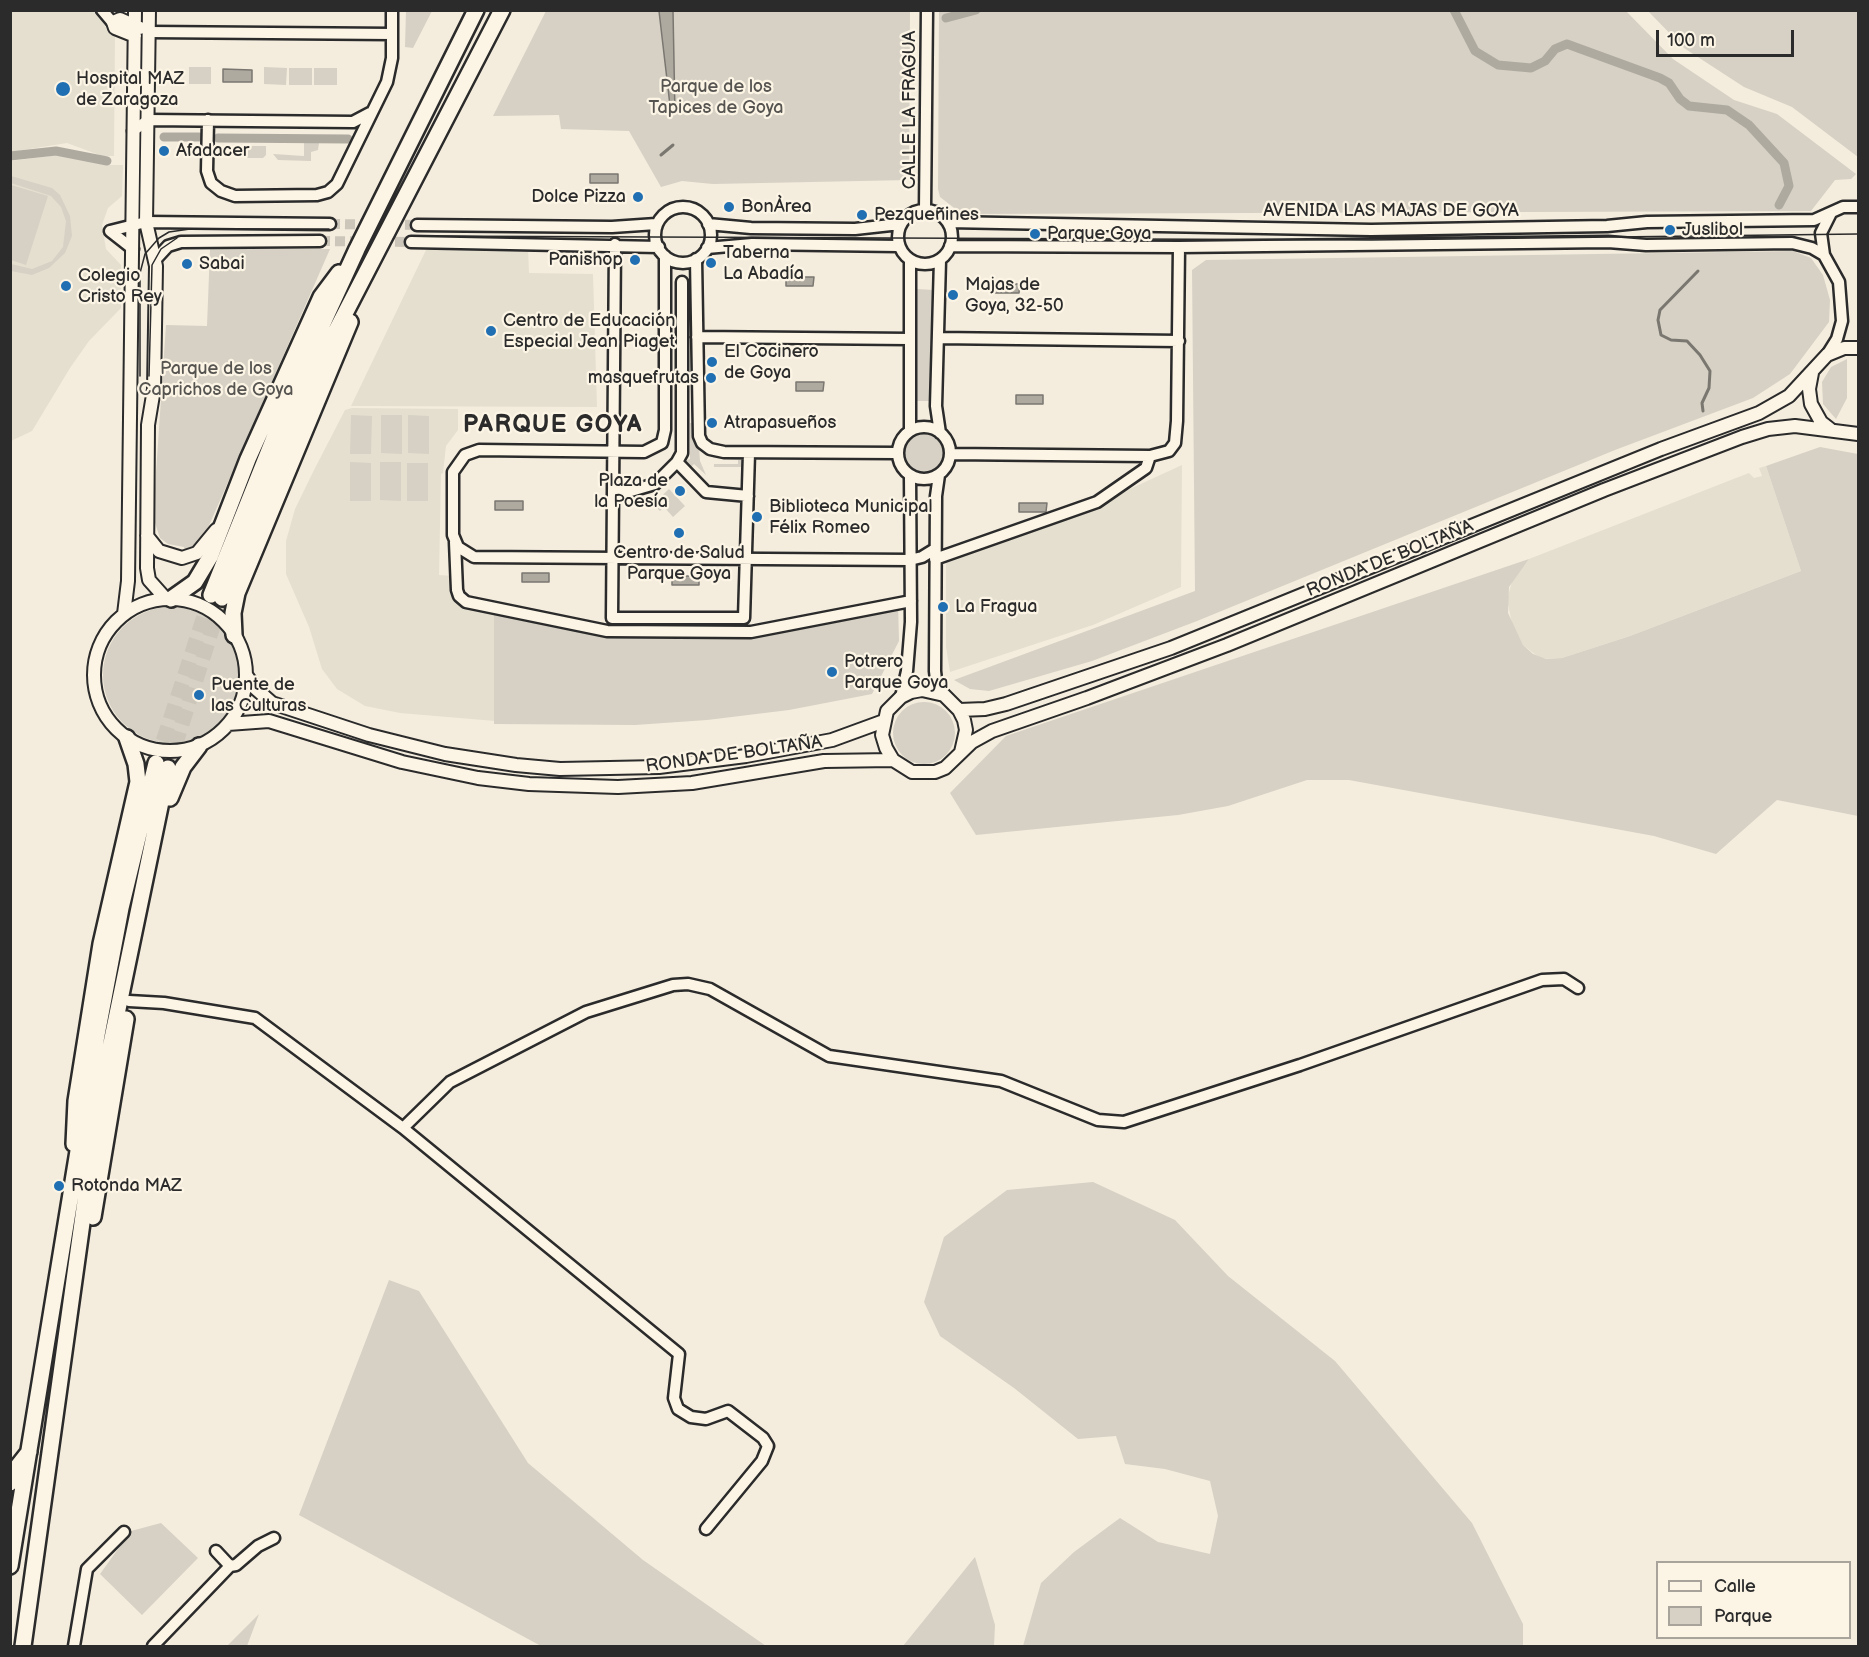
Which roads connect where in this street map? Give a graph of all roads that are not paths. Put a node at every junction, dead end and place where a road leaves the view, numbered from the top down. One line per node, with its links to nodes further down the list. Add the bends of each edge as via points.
1 (102, 10): 8 (street)
2 (135, 10): 9 (main road)
3 (149, 10): 9 (main road)
4 (392, 10): 10 (street)
5 (476, 10): 35 (highway)
6 (502, 10): 15 (highway)
7 (927, 10): 17 (street, CALLE LA FRAGUA)
8 (113, 23): 9 (main road, via 118,18)
9 (140, 32): 10 (street); 12 (main road); 14 (main road)
10 (392, 34): 11 (street, via 390,71)
11 (372, 111): 13 (street, via 353,122); 13 (street, via 337,184 317,195 235,196 216,187 207,171)
12 (148, 120): 13 (street); 14 (street); 19 (main road)
13 (208, 120)
14 (134, 131): 26 (main road)
15 (412, 183): 35 (highway, via 309,383 217,596 300,373); 74 (highway, via 407,210 345,333 251,557 234,603)
16 (1858, 207): 18 (street, AVENIDA LAS MAJAS DE GOYA, via 1842,207)
17 (925, 209): 20 (street, via 939,213); 24 (street, via 909,214)
18 (1832, 213): 20 (street, AVENIDA LAS MAJAS DE GOYA, via 1810,220 1371,230); 37 (street, via 1821,233)
19 (146, 222): 21 (street); 26 (street); 38 (main road)
20 (948, 222): 31 (street, via 952,233)
21 (330, 224)
22 (656, 224): 23 (street, via 669,210 684,206 700,214); 25 (street); 36 (street)
23 (708, 224): 24 (street, via 855,229); 32 (street)
24 (900, 224): 30 (street)
25 (417, 225)
26 (134, 227): 34 (main road); 34 (street, via 110,231)
27 (320, 241): 38 (street, via 177,243 168,246)
28 (411, 242): 29 (street)
29 (615, 244): 36 (street); 54 (street)
30 (898, 246): 32 (street, via 752,244); 40 (street)
31 (950, 246): 33 (street, AVENIDA LAS MAJAS DE GOYA); 41 (street)
32 (707, 248): 39 (street)
33 (1179, 248): 37 (street, AVENIDA LAS MAJAS DE GOYA, via 1786,243 1805,245); 46 (street)
34 (133, 249): 73 (main road, via 128,581)
35 (357, 249): 64 (highway, via 321,297)
36 (662, 252): 39 (street, via 678,262); 54 (street, via 662,443 644,452)
37 (1824, 255): 48 (street, via 1836,273 1842,299 1841,325)
38 (156, 259): 65 (main road)
39 (696, 259): 43 (street)
40 (910, 260): 41 (street, via 925,264); 45 (street)
41 (939, 260): 44 (street)
42 (682, 282): 59 (street, via 682,453)
43 (697, 337): 45 (street); 55 (street, via 702,443 716,451)
44 (938, 338): 46 (street); 51 (street, via 936,406)
45 (909, 339): 50 (street)
46 (1179, 341): 58 (street, via 1175,443 1168,451)
47 (1858, 348): 48 (main road, via 1838,349)
48 (1827, 355): 49 (main road, RONDA DE BOLTAÑA)
49 (1814, 370): 52 (main road, via 1809,389 1811,404 1821,422); 78 (main road, RONDA DE BOLTAÑA, via 1789,396 1767,410 1661,449 1172,648 1006,704)
50 (910, 431): 51 (street, via 927,427); 56 (street, via 901,440)
51 (940, 433): 57 (street)
52 (1839, 433): 53 (main road, RONDA DE BOLTAÑA); 83 (main road, RONDA DE BOLTAÑA, via 1787,426 1742,437 1227,645 1023,718 985,734)
53 (1858, 434)
54 (613, 452): 62 (street); 66 (street, via 479,450 465,455 453,472)
55 (748, 453): 56 (street); 63 (street)
56 (897, 453): 61 (street, via 902,468)
57 (950, 454): 58 (street); 60 (street)
58 (1150, 456): 67 (street, via 1146,468 1097,502)
59 (677, 462): 62 (street, via 655,484); 63 (street, via 706,492)
60 (939, 475): 61 (street, via 924,480); 67 (street)
61 (910, 476): 70 (street)
62 (612, 492): 68 (street)
63 (748, 496): 69 (street)
64 (226, 517): 65 (main road, via 202,549 191,556 166,555); 71 (highway, via 200,575)
65 (147, 536): 71 (main road, via 147,574 154,587)
66 (455, 542): 68 (street, via 462,552 474,557); 72 (street, via 457,590 466,602 607,631 751,632)
67 (935, 554): 70 (street); 76 (street, via 935,670)
68 (612, 557): 69 (street); 69 (street, via 612,618 744,618)
69 (746, 559): 70 (street)
70 (910, 560): 72 (street)
71 (169, 599): 73 (main road, via 140,605); 74 (main road, via 214,613)
72 (911, 601): 77 (street, via 908,664)
73 (124, 614): 81 (main road, via 103,640 95,658 94,674 95,691 105,715)
74 (234, 635): 75 (main road)
75 (246, 675): 79 (main road, RONDA DE BOLTAÑA, via 272,703 369,735 445,754 560,769 658,767 746,756 832,740); 80 (main road, via 242,698)
76 (944, 695): 77 (main road, via 922,690); 78 (main road)
77 (901, 697): 79 (main road, via 887,711)
78 (959, 710): 83 (main road, via 966,730)
79 (884, 721): 84 (main road, via 884,742)
80 (228, 724): 82 (main road); 84 (main road, RONDA DE BOLTAÑA, via 269,721 402,762 529,784 618,787 692,783 814,762)
81 (127, 738): 82 (main road, via 154,750); 88 (highway, via 138,782 101,944 84,1043 73,1120)
82 (199, 746): 86 (highway, via 183,767 170,798)
83 (961, 752): 84 (main road, RONDA DE BOLTAÑA, via 935,772 912,772)
84 (893, 760)
85 (1578, 988): 87 (street, via 1564,979 1542,980 1124,1122 1098,1120 1001,1081 829,1056 710,988 673,985 586,1012 450,1082)
86 (129, 1001): 87 (street, via 255,1018); 89 (highway, via 72,1348)
87 (403, 1128): 92 (street, via 680,1354 674,1398 678,1409 691,1417 706,1419 728,1411 763,1438 768,1446 762,1461)
88 (75, 1166): 89 (highway, via 121,908 162,765 99,1101); 90 (highway)
89 (60, 1381): 98 (highway)
90 (31, 1450): 91 (highway); 96 (highway)
91 (10, 1483)
92 (706, 1528)
93 (124, 1532): 99 (street, via 87,1569)
94 (274, 1538): 97 (street, via 258,1546 236,1566)
95 (216, 1551): 97 (street)
96 (10, 1566)
97 (230, 1566): 100 (street)
98 (23, 1647)
99 (74, 1647)
100 (153, 1647)

